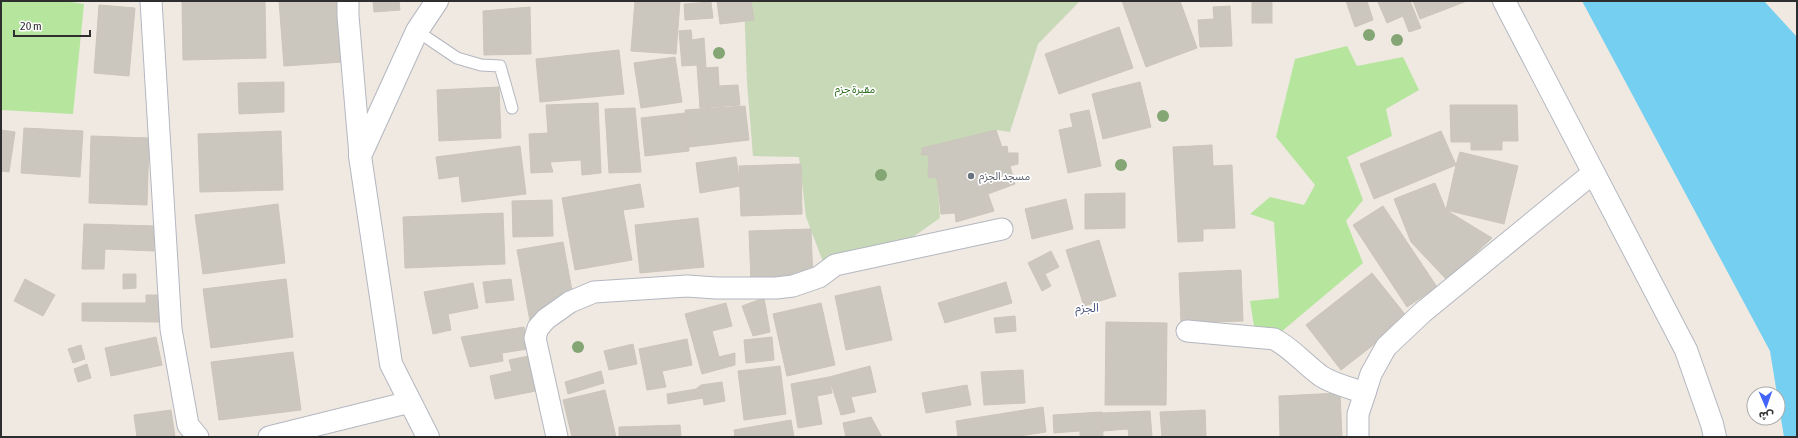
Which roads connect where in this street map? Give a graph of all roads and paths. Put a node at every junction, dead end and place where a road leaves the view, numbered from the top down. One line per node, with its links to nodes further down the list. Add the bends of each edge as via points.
1 (151, 1): 13 (street, via 171,329 188,425)
2 (348, 1): 7 (street)
3 (437, 1): 5 (street)
4 (1504, 1): 8 (street)
5 (417, 31): 6 (lane, via 457,58 481,65 500,66); 7 (street)
6 (512, 108)
7 (360, 156): 12 (street, via 391,364)
8 (1593, 173): 11 (street, via 1423,312 1386,347 1371,374); 18 (street, via 1686,350)
9 (1002, 229): 16 (street, via 836,265 819,277 793,286 687,286 594,292 570,302 546,319 538,328 536,338)
10 (1187, 331): 11 (street, via 1274,339 1286,345 1308,367 1323,377)
11 (1365, 393): 17 (street, via 1358,414)
12 (410, 402): 14 (street); 15 (street)
13 (198, 437)
14 (269, 437)
15 (428, 437)
16 (557, 437)
17 (1358, 437)
18 (1715, 437)

